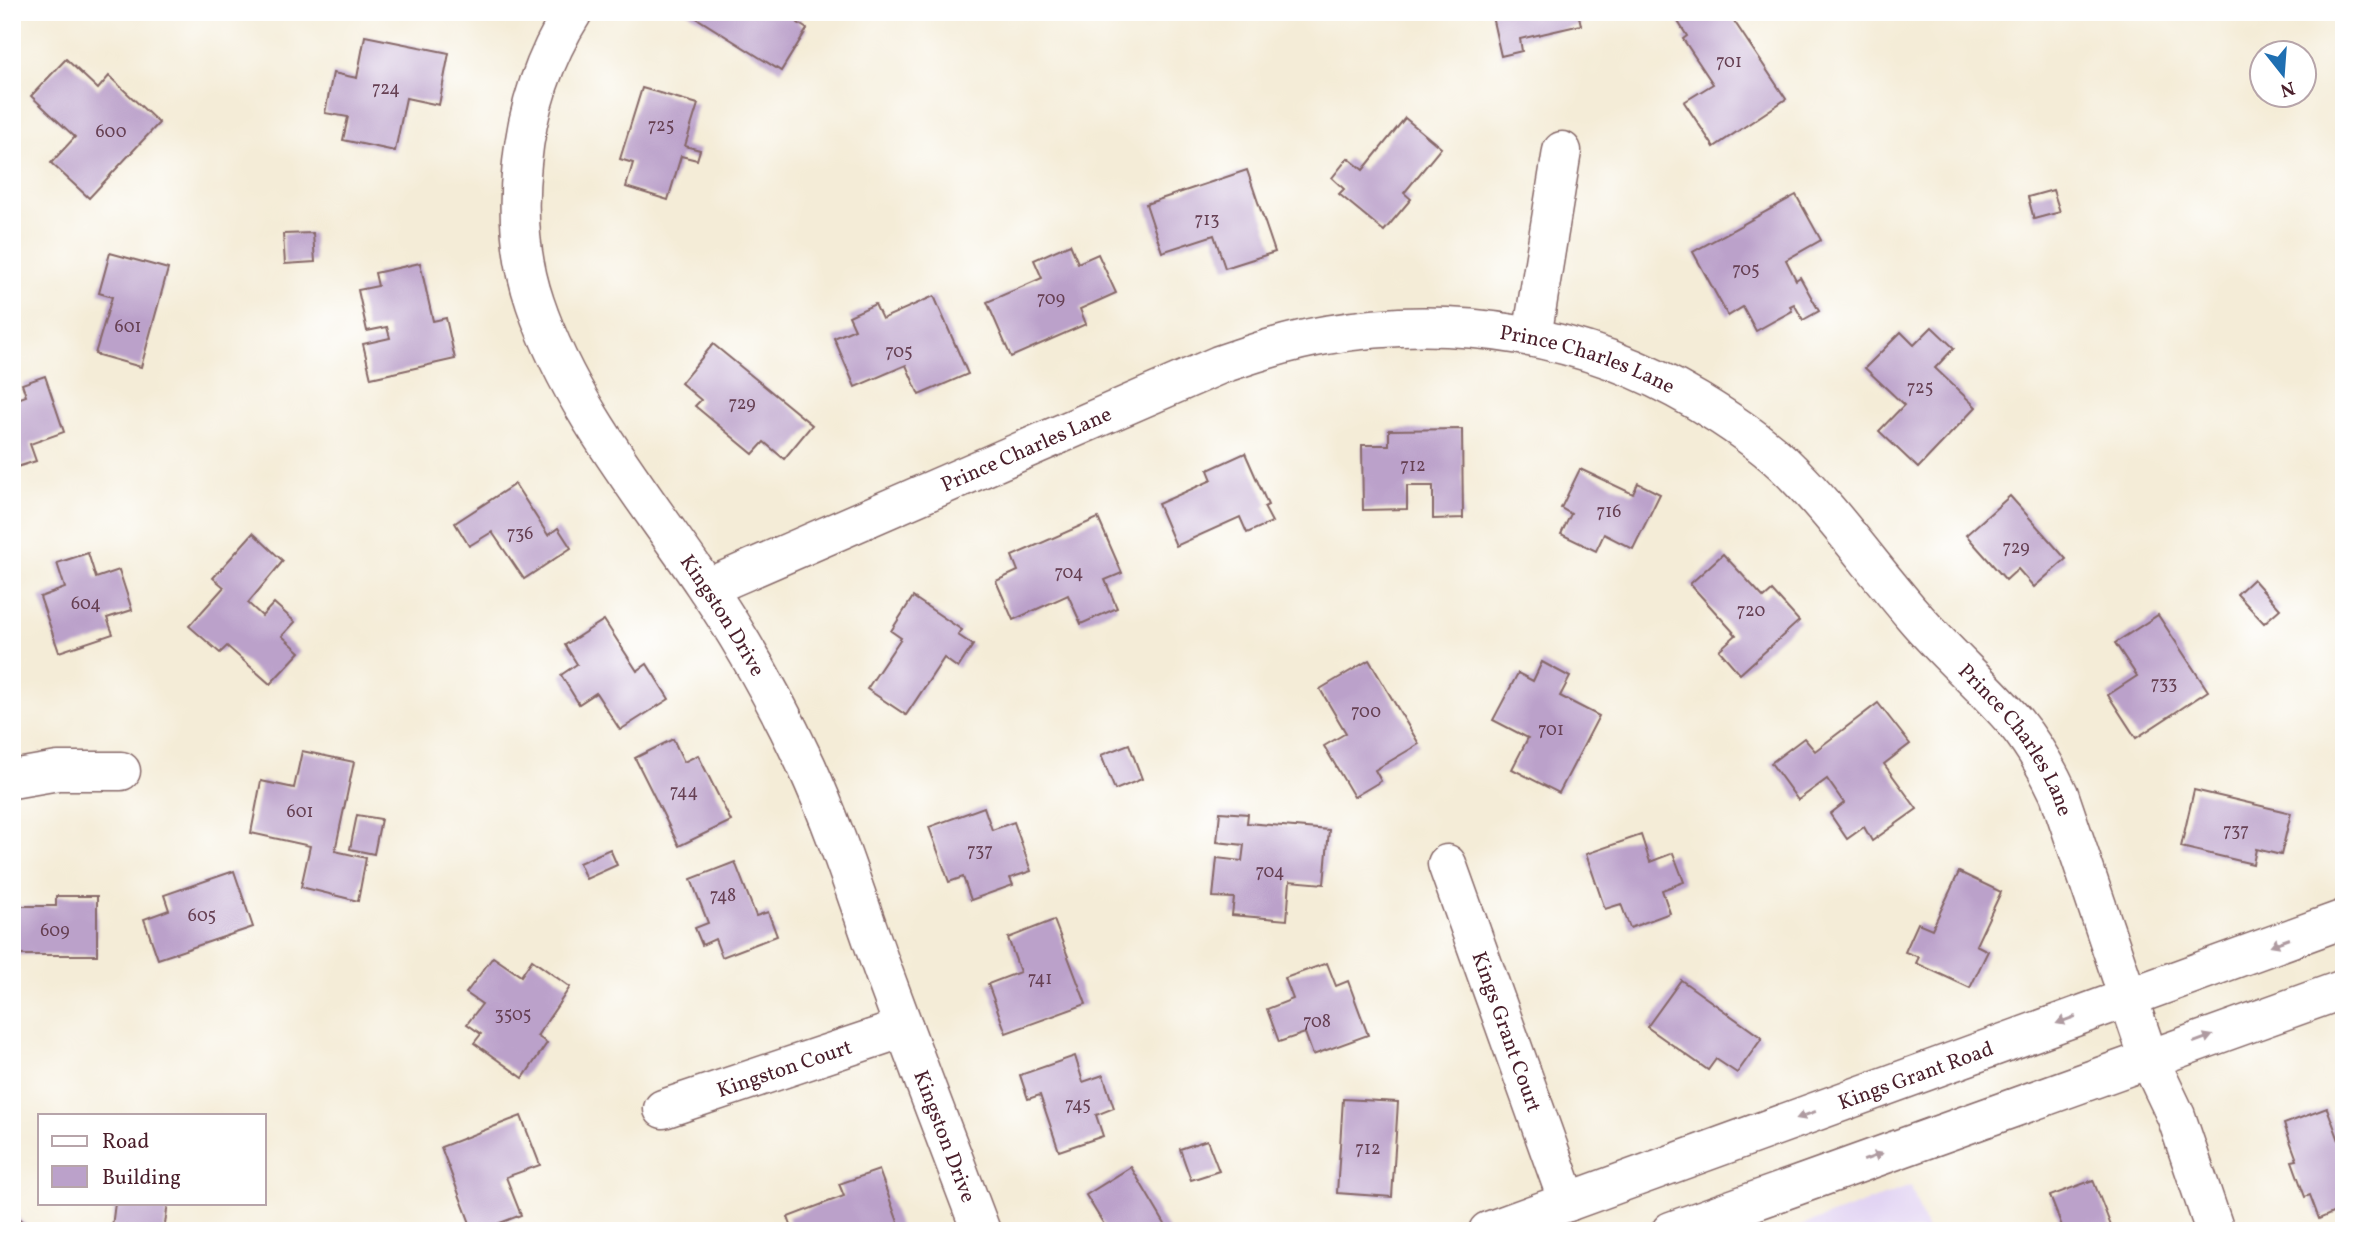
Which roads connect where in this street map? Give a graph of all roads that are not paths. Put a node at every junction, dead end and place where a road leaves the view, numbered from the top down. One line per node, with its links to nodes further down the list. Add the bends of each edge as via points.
1 (573, 12): 4 (street, Kingston Drive, via 538,82 524,137 519,192 522,248 534,302 562,368 598,430)
2 (1562, 151): 3 (street)
3 (1532, 337): 4 (street, Prince Charles Lane, via 1434,326 1379,328 1325,335 1258,352); 10 (street, Prince Charles Lane, via 1620,362 1682,392 1728,419 1781,461 1829,510 1936,643 2014,721 2042,760 2059,794)
4 (707, 588): 11 (street, Kingston Drive, via 757,668 805,764)
5 (121, 771): 6 (street, via 58,771)
6 (12, 779)
7 (1447, 864): 14 (street, Kings Grant Court)
8 (2344, 919): 10 (street, Kings Grant Road, one-way to 10)
9 (2344, 989): 12 (street, one-way to 9)
10 (2127, 998): 12 (street, Prince Charles Lane); 14 (street, Kings Grant Road, one-way to 14)
11 (904, 1028): 13 (street, Kingston Court); 16 (street, Kingston Drive)
12 (2149, 1059): 15 (street, one-way to 12); 19 (street, Prince Charles Lane, via 2176,1116)
13 (663, 1109)
14 (1568, 1202): 17 (street, Kings Grant Road)
15 (1752, 1215): 18 (street)
16 (981, 1231)
17 (1488, 1231)
18 (1671, 1231)
19 (2215, 1231)

